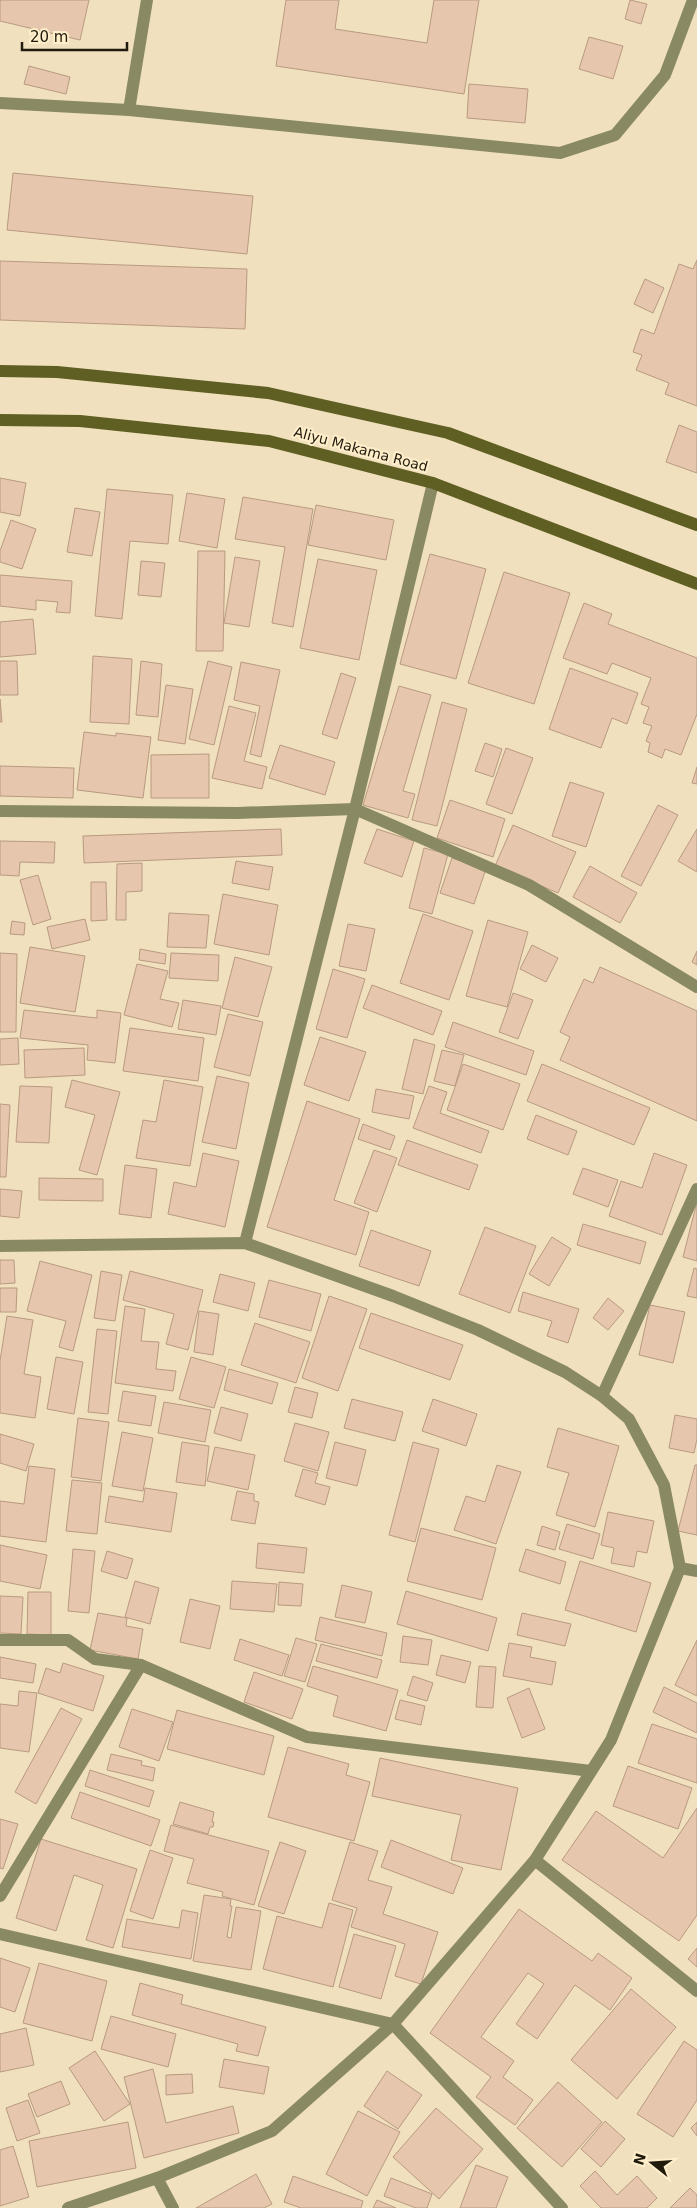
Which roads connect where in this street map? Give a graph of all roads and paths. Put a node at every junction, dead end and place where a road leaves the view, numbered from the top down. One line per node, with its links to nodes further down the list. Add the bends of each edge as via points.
1 (147, 0): 4 (street)
2 (693, 0): 4 (street, via 665,75 615,135 560,153)
3 (0, 103): 4 (street)
4 (129, 110)
5 (0, 371): 8 (street, via 57,372 268,393 448,433)
6 (0, 420): 7 (street, Aliyu Makama Road, via 80,421 269,440)
7 (432, 483): 9 (street, Aliyu Makama Road); 10 (street)
8 (697, 525)
9 (697, 584)
10 (355, 809): 11 (street, via 237,813); 12 (street, via 529,885); 14 (street)
11 (0, 811)
12 (697, 987)
13 (697, 1189): 16 (street)
14 (245, 1243): 15 (street); 16 (street, via 478,1330 565,1372)
15 (0, 1246)
16 (602, 1396): 17 (street, via 629,1419 664,1485)
17 (680, 1568): 18 (street); 21 (street, via 611,1740)
18 (697, 1571)
19 (0, 1640): 20 (street, via 68,1640 95,1659)
20 (141, 1665): 21 (street, via 307,1737); 23 (street)
21 (591, 1771): 22 (street)
22 (535, 1860): 25 (street); 26 (street)
23 (0, 1896)
24 (0, 1934): 26 (street)
25 (697, 1991)
26 (394, 2024): 27 (street, via 272,2131); 30 (street)
27 (157, 2178): 28 (street); 29 (street)
28 (68, 2208)
29 (172, 2208)
30 (562, 2208)

